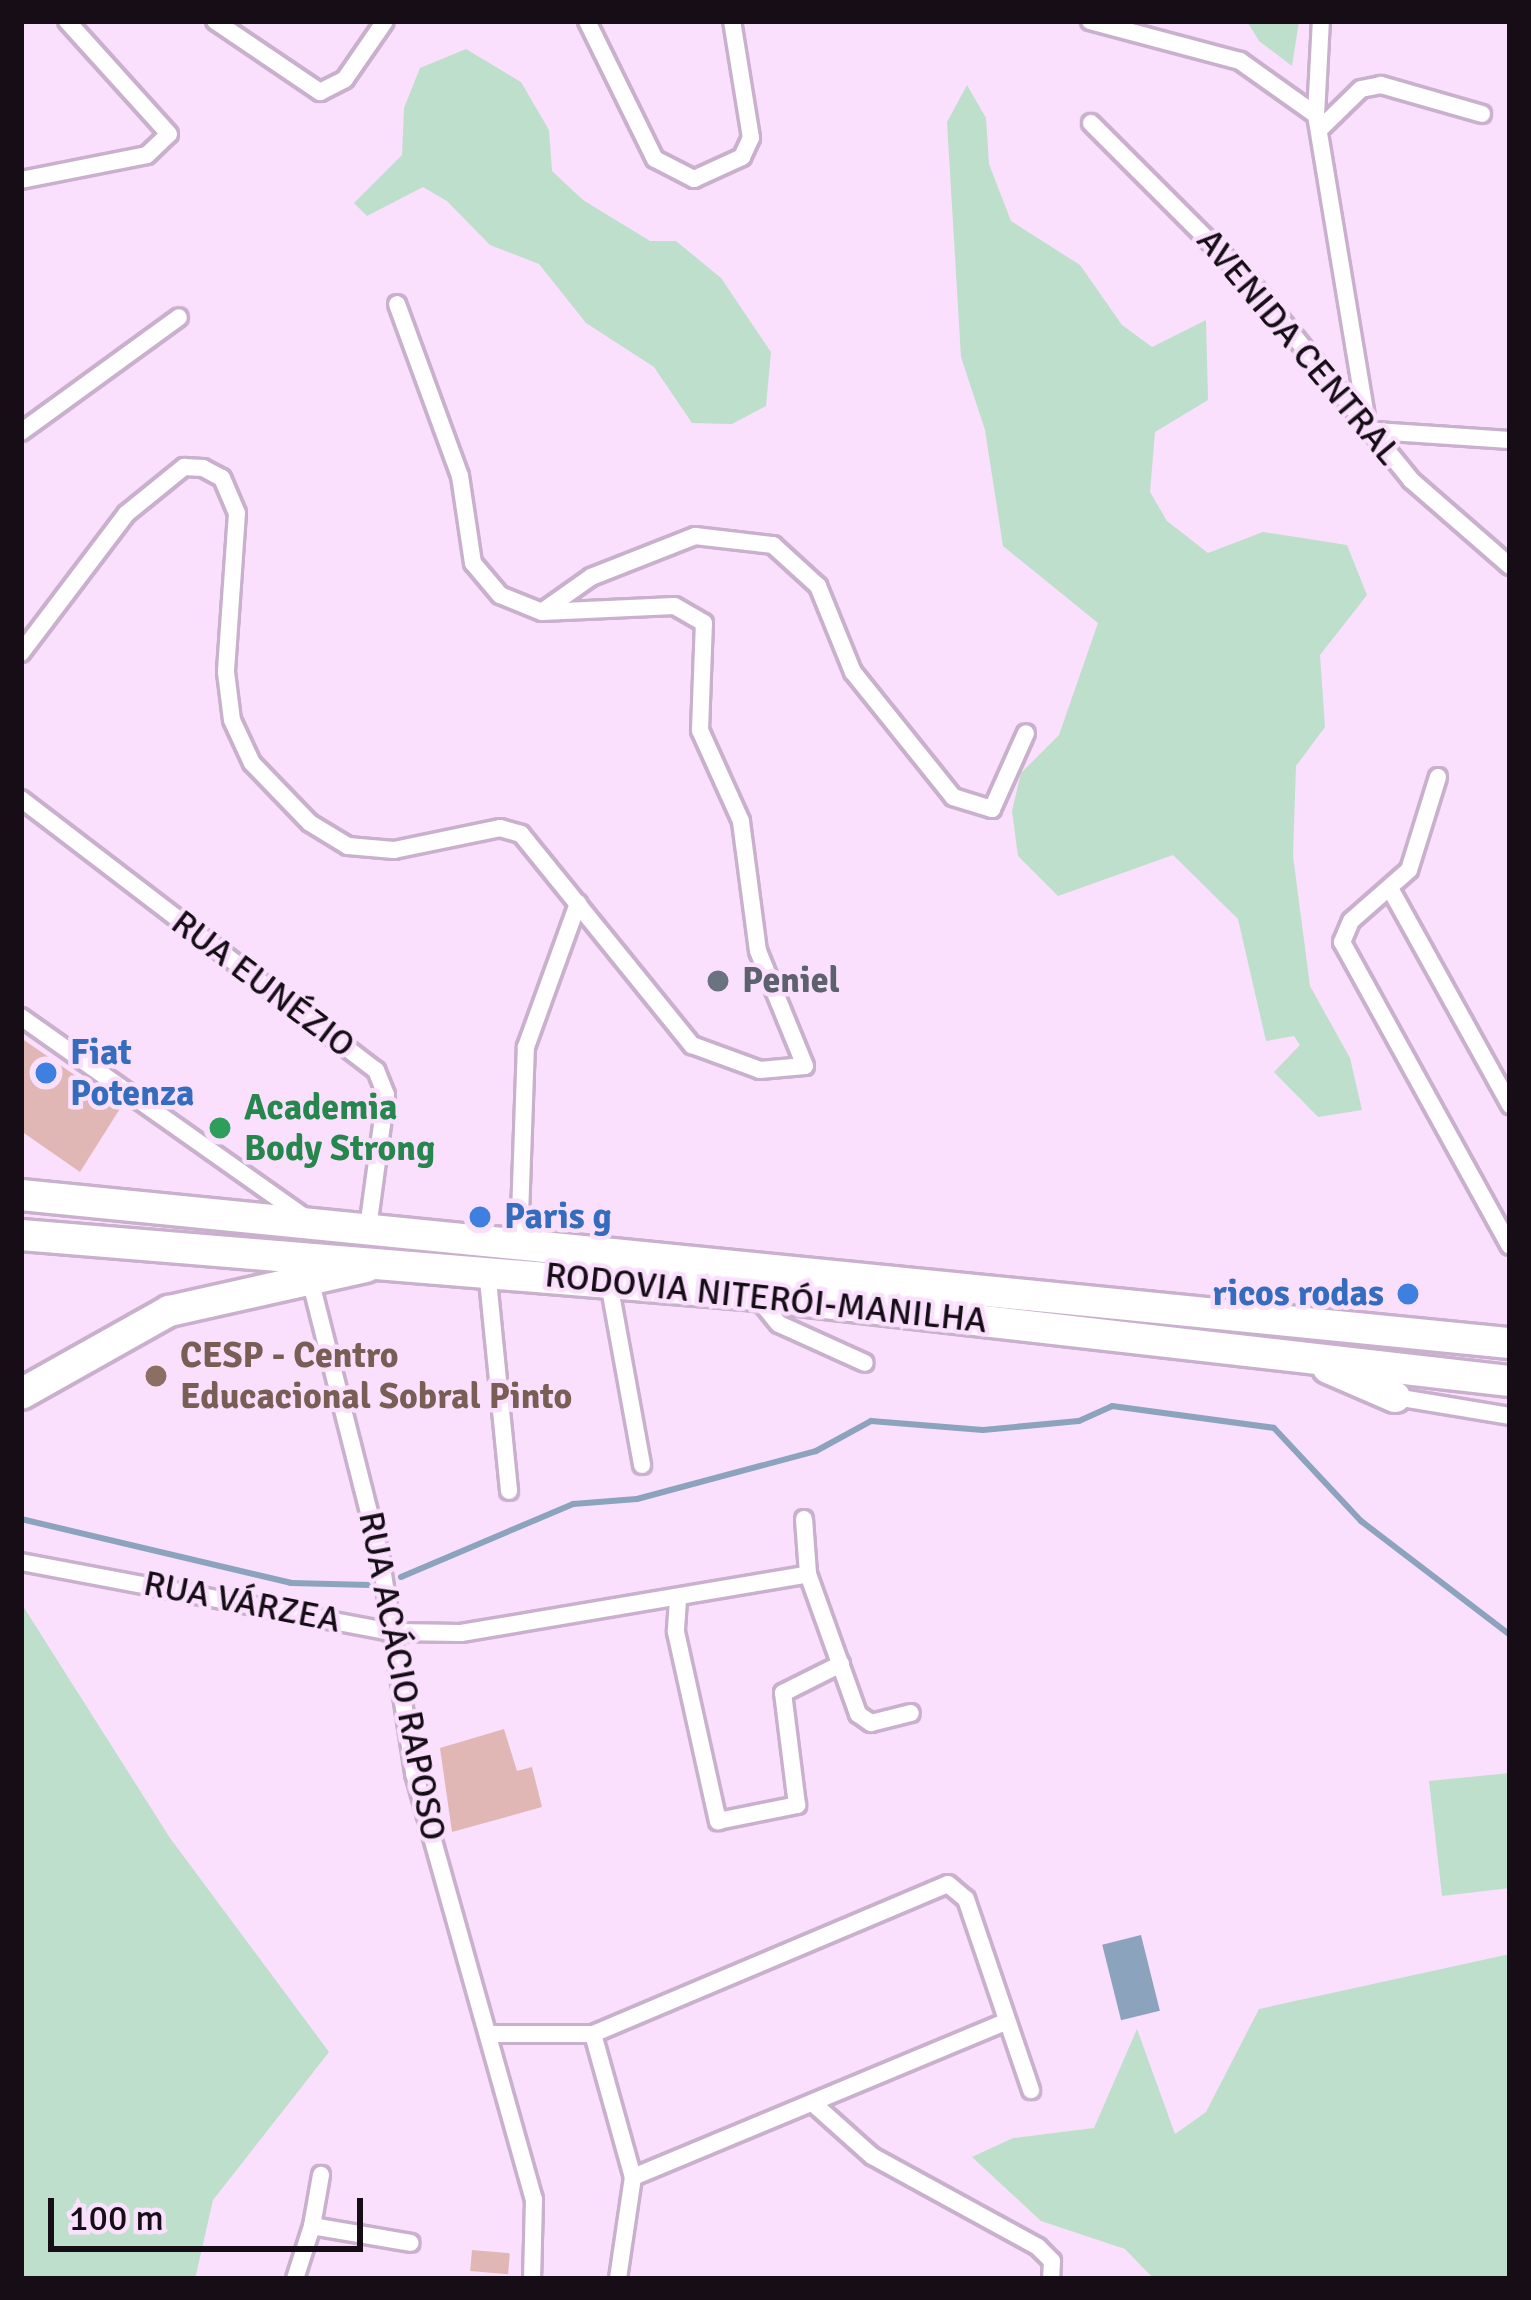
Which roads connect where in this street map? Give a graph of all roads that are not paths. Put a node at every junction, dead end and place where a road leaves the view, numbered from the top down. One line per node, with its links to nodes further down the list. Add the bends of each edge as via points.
1 (67, 21): 11 (street, via 169,134 147,155)
2 (215, 21): 3 (street, via 320,92 345,80)
3 (385, 21)
4 (587, 21): 5 (street, via 655,159 694,179 742,157 751,138)
5 (732, 21)
6 (1090, 21): 9 (street, via 1240,61)
7 (1321, 21): 9 (street)
8 (1482, 114): 9 (street, via 1381,85 1361,89)
9 (1319, 121): 14 (street)
10 (1091, 123): 14 (street, AVENIDA CENTRAL, via 1251,283)
11 (21, 180)
12 (398, 304): 18 (street, via 460,476 473,562 500,595)
13 (179, 317): 15 (street)
14 (1370, 425): 16 (street); 17 (street, AVENIDA CENTRAL, via 1411,480)
15 (21, 432)
16 (1510, 440)
17 (1510, 566)
18 (542, 612): 20 (street, via 591,577 695,536 773,545 818,586 883,716 968,808 1000,802); 24 (street, via 674,606 704,623 700,730 741,821 758,951 805,1066 760,1070 692,1045)
19 (21, 653): 24 (street, via 126,514 184,467 203,468 222,478 237,513 226,672 252,764 348,846 394,850 500,828 520,834)
20 (1026, 733)
21 (1438, 777): 23 (street, via 1420,847)
22 (21, 800): 29 (street, RUA EUNÉZIO, via 376,1070 386,1095)
23 (1392, 892): 26 (street); 32 (street, via 1351,921 1342,942)
24 (578, 903): 31 (street, via 526,1048)
25 (21, 1017): 28 (street)
26 (1510, 1105)
27 (21, 1195): 28 (highway, RODOVIA NITERÓI-MANILHA)
28 (312, 1222): 29 (highway, RODOVIA NITERÓI-MANILHA)
29 (368, 1229): 31 (highway, RODOVIA NITERÓI-MANILHA)
30 (21, 1235): 33 (highway, RODOVIA NITERÓI-MANILHA)
31 (519, 1244): 38 (highway, RODOVIA NITERÓI-MANILHA)
32 (1510, 1246)
33 (387, 1261): 34 (highway, RODOVIA NITERÓI-MANILHA); 35 (highway)
34 (487, 1270): 36 (highway, RODOVIA NITERÓI-MANILHA); 46 (street)
35 (311, 1283): 42 (highway, via 170,1311); 51 (street, RUA ACÁCIO RAPOSO)
36 (609, 1283): 37 (highway, RODOVIA NITERÓI-MANILHA); 45 (street)
37 (755, 1295): 39 (highway, RODOVIA NITERÓI-MANILHA); 40 (street, via 778,1324)
38 (1509, 1339)
39 (1290, 1352): 41 (highway, RODOVIA NITERÓI-MANILHA); 43 (highway)
40 (865, 1363)
41 (1510, 1381)
42 (21, 1394)
43 (1395, 1396): 44 (street)
44 (1510, 1416)
45 (642, 1465)
46 (509, 1491)
47 (804, 1519): 49 (street)
48 (21, 1562): 51 (street, RUA VÁRZEA)
49 (808, 1574): 50 (street, RUA VÁRZEA); 52 (street)
50 (678, 1600): 51 (street, RUA VÁRZEA, via 461,1633); 52 (street, via 680,1655 718,1821 797,1805 783,1693)
51 (393, 1632): 55 (street, RUA ACÁCIO RAPOSO, via 414,1773)
52 (841, 1664): 53 (street, via 863,1721)
53 (910, 1713)
54 (1006, 2023): 56 (street, via 966,1899 948,1884); 57 (street); 58 (street)
55 (490, 2034): 56 (street); 64 (street, RUA ACÁCIO RAPOSO, via 534,2199)
56 (593, 2034): 60 (street)
57 (1031, 2090)
58 (815, 2105): 60 (street); 66 (street, via 872,2156 1038,2247 1052,2261)
59 (321, 2175): 61 (street)
60 (633, 2177): 65 (street)
61 (312, 2226): 62 (street); 63 (street)
62 (410, 2242)
63 (295, 2279)
64 (532, 2279)
65 (618, 2279)
66 (1051, 2279)

